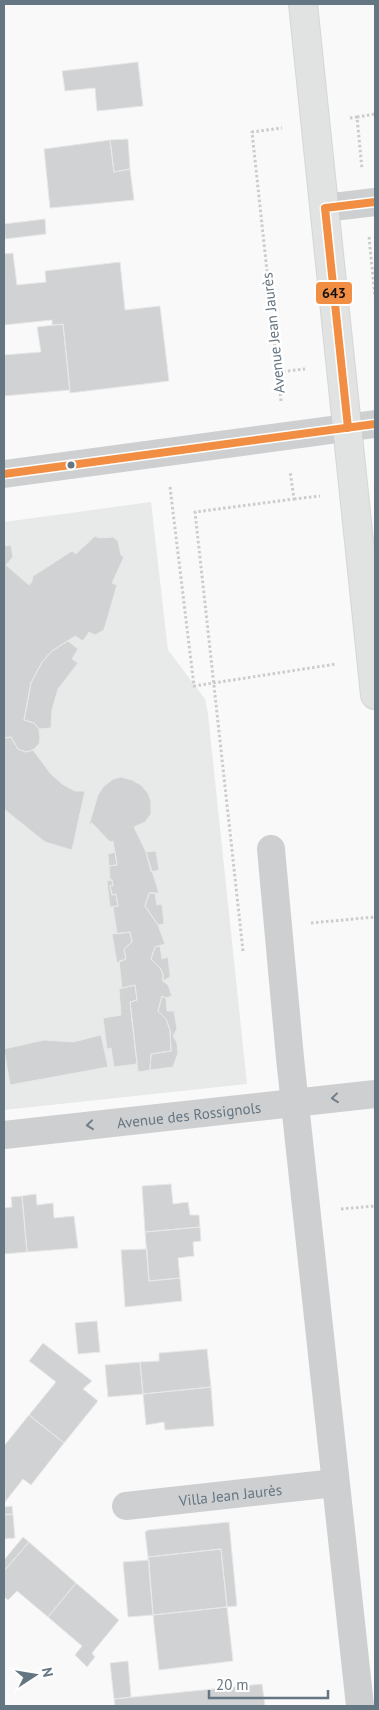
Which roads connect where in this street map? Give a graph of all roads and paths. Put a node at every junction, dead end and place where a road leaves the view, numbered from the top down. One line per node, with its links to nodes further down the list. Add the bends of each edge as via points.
1 (303, 4): 4 (main road)
2 (375, 114): 3 (path)
3 (357, 117)
4 (315, 124): 6 (main road); 9 (path, Avenue Jean Jaurès, via 252,132)
5 (375, 202): 6 (street)
6 (324, 208): 8 (main road)
7 (375, 424): 8 (street)
8 (348, 428): 9 (street); 13 (main road)
9 (284, 436): 10 (street); 12 (path, Avenue Jean Jaurès, via 294,499)
10 (166, 452): 11 (street); 13 (path, via 194,686)
11 (4, 474)
12 (196, 512)
13 (372, 659): 14 (main road)
14 (375, 695)
15 (271, 849): 17 (street)
16 (375, 1094): 17 (street, Avenue des Rossignols, one-way to 17)
17 (295, 1102): 18 (street, Avenue des Rossignols, one-way to 18); 19 (street)
18 (4, 1135)
19 (335, 1483): 20 (street, Villa Jean Jaurès); 21 (street)
20 (126, 1506)
21 (360, 1706)

